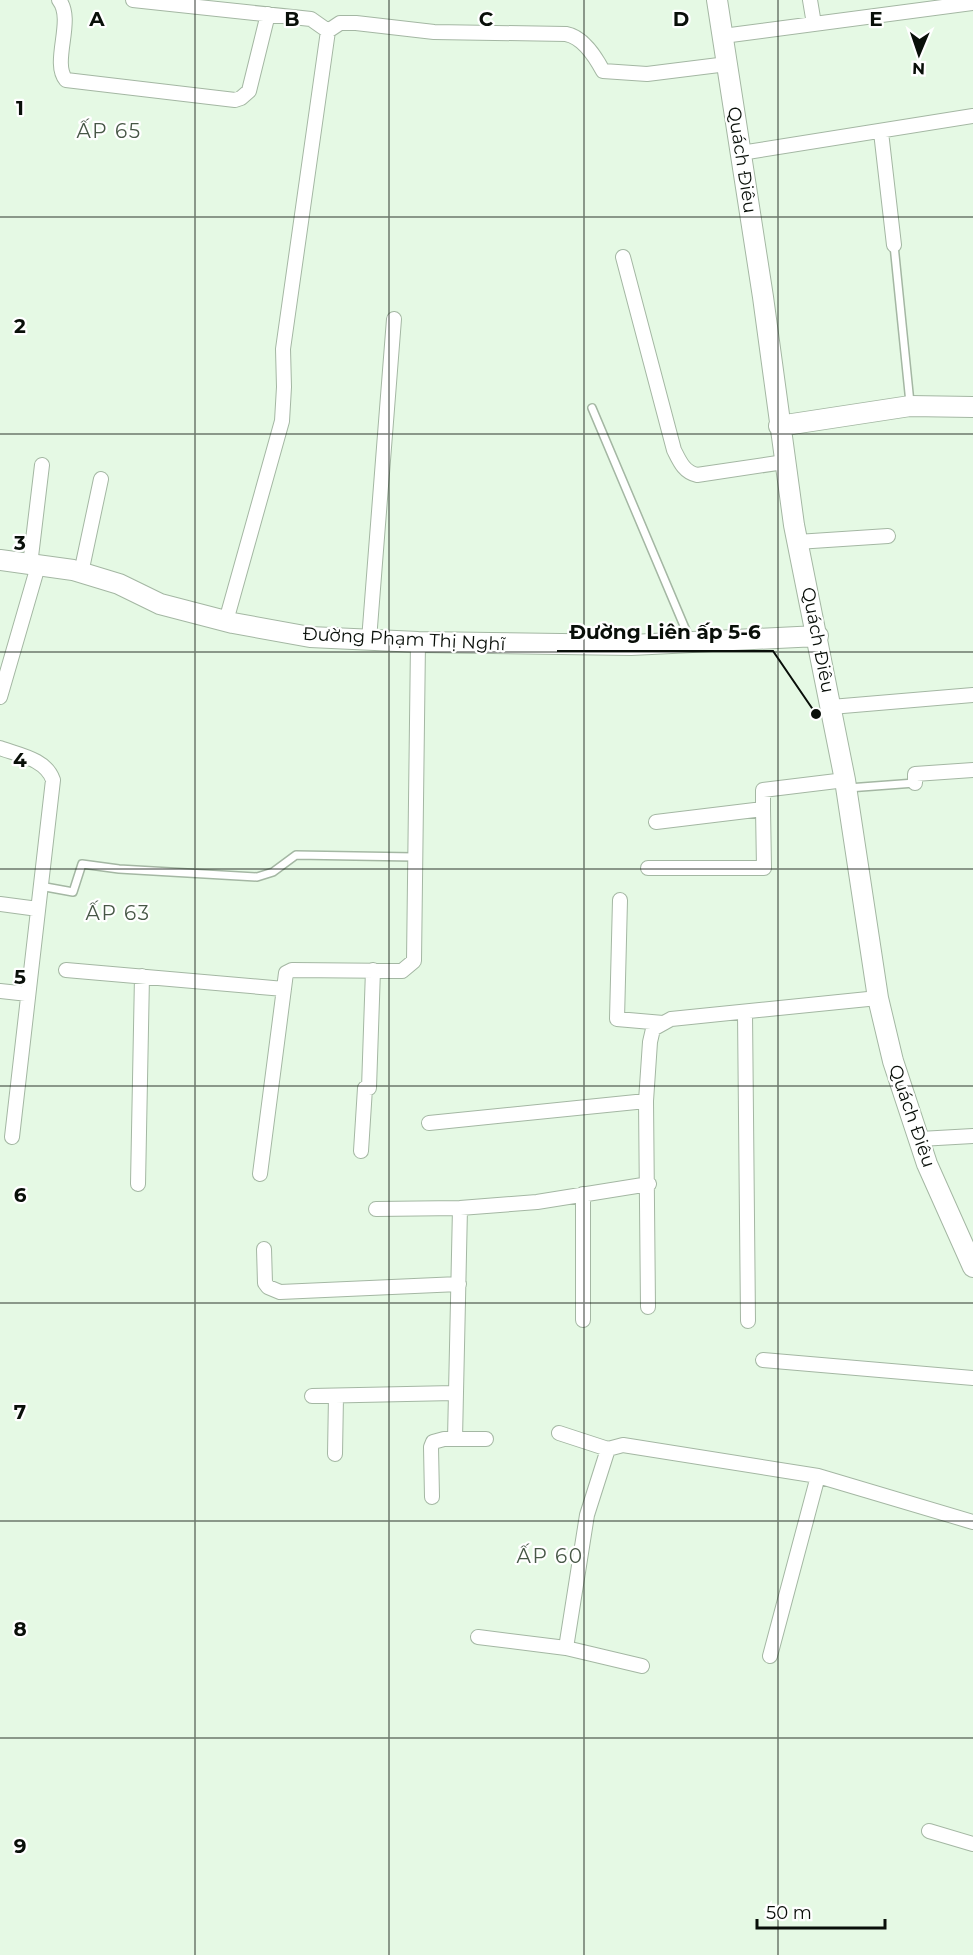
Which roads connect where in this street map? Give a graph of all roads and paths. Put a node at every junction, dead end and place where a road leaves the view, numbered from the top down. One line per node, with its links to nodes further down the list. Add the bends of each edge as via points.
1 (59, 0): 6 (street, via 64,11 61,71 66,80 235,100 249,91)
2 (133, 0): 6 (street)
3 (717, 0): 9 (main road, Quách Điêu)
4 (810, 0): 7 (street)
5 (973, 3): 7 (street)
6 (268, 14): 8 (street, via 311,19)
7 (814, 24): 9 (street)
8 (328, 31): 10 (street, via 340,23 356,22 434,32 566,34 576,36 603,71 647,74); 29 (street, via 283,349 282,421)
9 (723, 36): 10 (main road, Quách Điêu)
10 (727, 64): 13 (main road, Quách Điêu)
11 (973, 116): 12 (street)
12 (881, 132): 13 (street); 14 (street)
13 (741, 153): 20 (main road, Quách Điêu)
14 (894, 245): 17 (lane)
15 (623, 257): 21 (street, via 674,450 683,467 698,475)
16 (394, 319): 31 (street)
17 (910, 406): 18 (main road); 20 (main road)
18 (973, 407)
19 (592, 408): 33 (lane)
20 (778, 426): 21 (main road, Quách Điêu)
21 (784, 462): 25 (main road, Quách Điêu)
22 (42, 465): 27 (street)
23 (101, 479): 28 (street)
24 (888, 536): 25 (street)
25 (797, 542): 30 (main road, Quách Điêu)
26 (0, 560): 27 (main road, Đường Phạm Thị Nghĩ)
27 (34, 565): 28 (main road, Đường Phạm Thị Nghĩ); 34 (street)
28 (81, 573): 29 (main road, Đường Phạm Thị Nghĩ, via 119,584 160,604)
29 (226, 621): 31 (main road, Đường Phạm Thị Nghĩ, via 310,637)
30 (818, 636): 33 (main road, Đường Phạm Thị Nghĩ); 36 (main road, Quách Điêu)
31 (369, 640): 32 (main road, Đường Phạm Thị Nghĩ)
32 (418, 642): 33 (main road, Đường Phạm Thị Nghĩ, via 631,645); 43 (street)
33 (691, 642)
34 (1, 691)
35 (973, 695): 36 (street)
36 (831, 707): 40 (main road, Quách Điêu)
37 (0, 748): 45 (street, via 50,769 53,780)
38 (973, 770): 39 (street, via 915,774)
39 (915, 783): 40 (lane)
40 (845, 784): 41 (street, via 763,790); 55 (main road, Quách Điêu)
41 (763, 809): 42 (street); 44 (street, via 764,868)
42 (656, 822)
43 (414, 857): 45 (lane, via 296,855 273,872 256,877 82,864 73,892); 50 (street, via 414,961 402,971)
44 (648, 868)
45 (40, 886): 48 (street)
46 (620, 900): 57 (street, via 617,1019)
47 (0, 904): 48 (street)
48 (38, 909): 54 (street)
49 (66, 970): 51 (street)
50 (373, 970): 52 (street, via 290,971 285,975); 63 (street, via 369,1088 365,1088)
51 (142, 976): 52 (street); 65 (street)
52 (284, 989): 64 (street)
53 (0, 991): 54 (street)
54 (28, 994): 61 (street)
55 (878, 998): 56 (street); 62 (main road, Quách Điêu, via 893,1061)
56 (745, 1013): 57 (street, via 671,1019); 75 (street)
57 (663, 1023): 58 (street, via 653,1029 650,1042)
58 (646, 1101): 59 (street); 66 (street)
59 (429, 1123)
60 (973, 1136): 62 (street)
61 (12, 1137)
62 (920, 1139): 71 (main road, Quách Điêu, via 927,1164)
63 (361, 1151)
64 (260, 1174)
65 (138, 1184)
66 (649, 1184): 67 (street); 73 (street)
67 (583, 1194): 68 (street); 74 (street)
68 (460, 1208): 69 (street); 72 (street)
69 (376, 1209)
70 (264, 1249): 72 (street, via 265,1283 280,1292)
71 (973, 1267)
72 (459, 1284): 78 (street)
73 (648, 1307)
74 (583, 1320)
75 (748, 1321)
76 (763, 1360): 77 (street)
77 (973, 1378)
78 (454, 1393): 80 (street); 82 (street)
79 (312, 1396): 80 (street)
80 (336, 1396): 85 (street)
81 (559, 1433): 84 (street)
82 (454, 1439): 83 (street); 87 (street, via 437,1440 431,1445)
83 (486, 1439)
84 (608, 1449): 86 (street, via 623,1445); 90 (street, via 586,1515)
85 (335, 1454)
86 (818, 1476): 88 (street); 91 (street)
87 (432, 1497)
88 (973, 1522)
89 (478, 1637): 90 (street)
90 (566, 1648): 92 (street)
91 (770, 1656)
92 (642, 1666)
93 (929, 1831): 94 (street)
94 (973, 1844)

